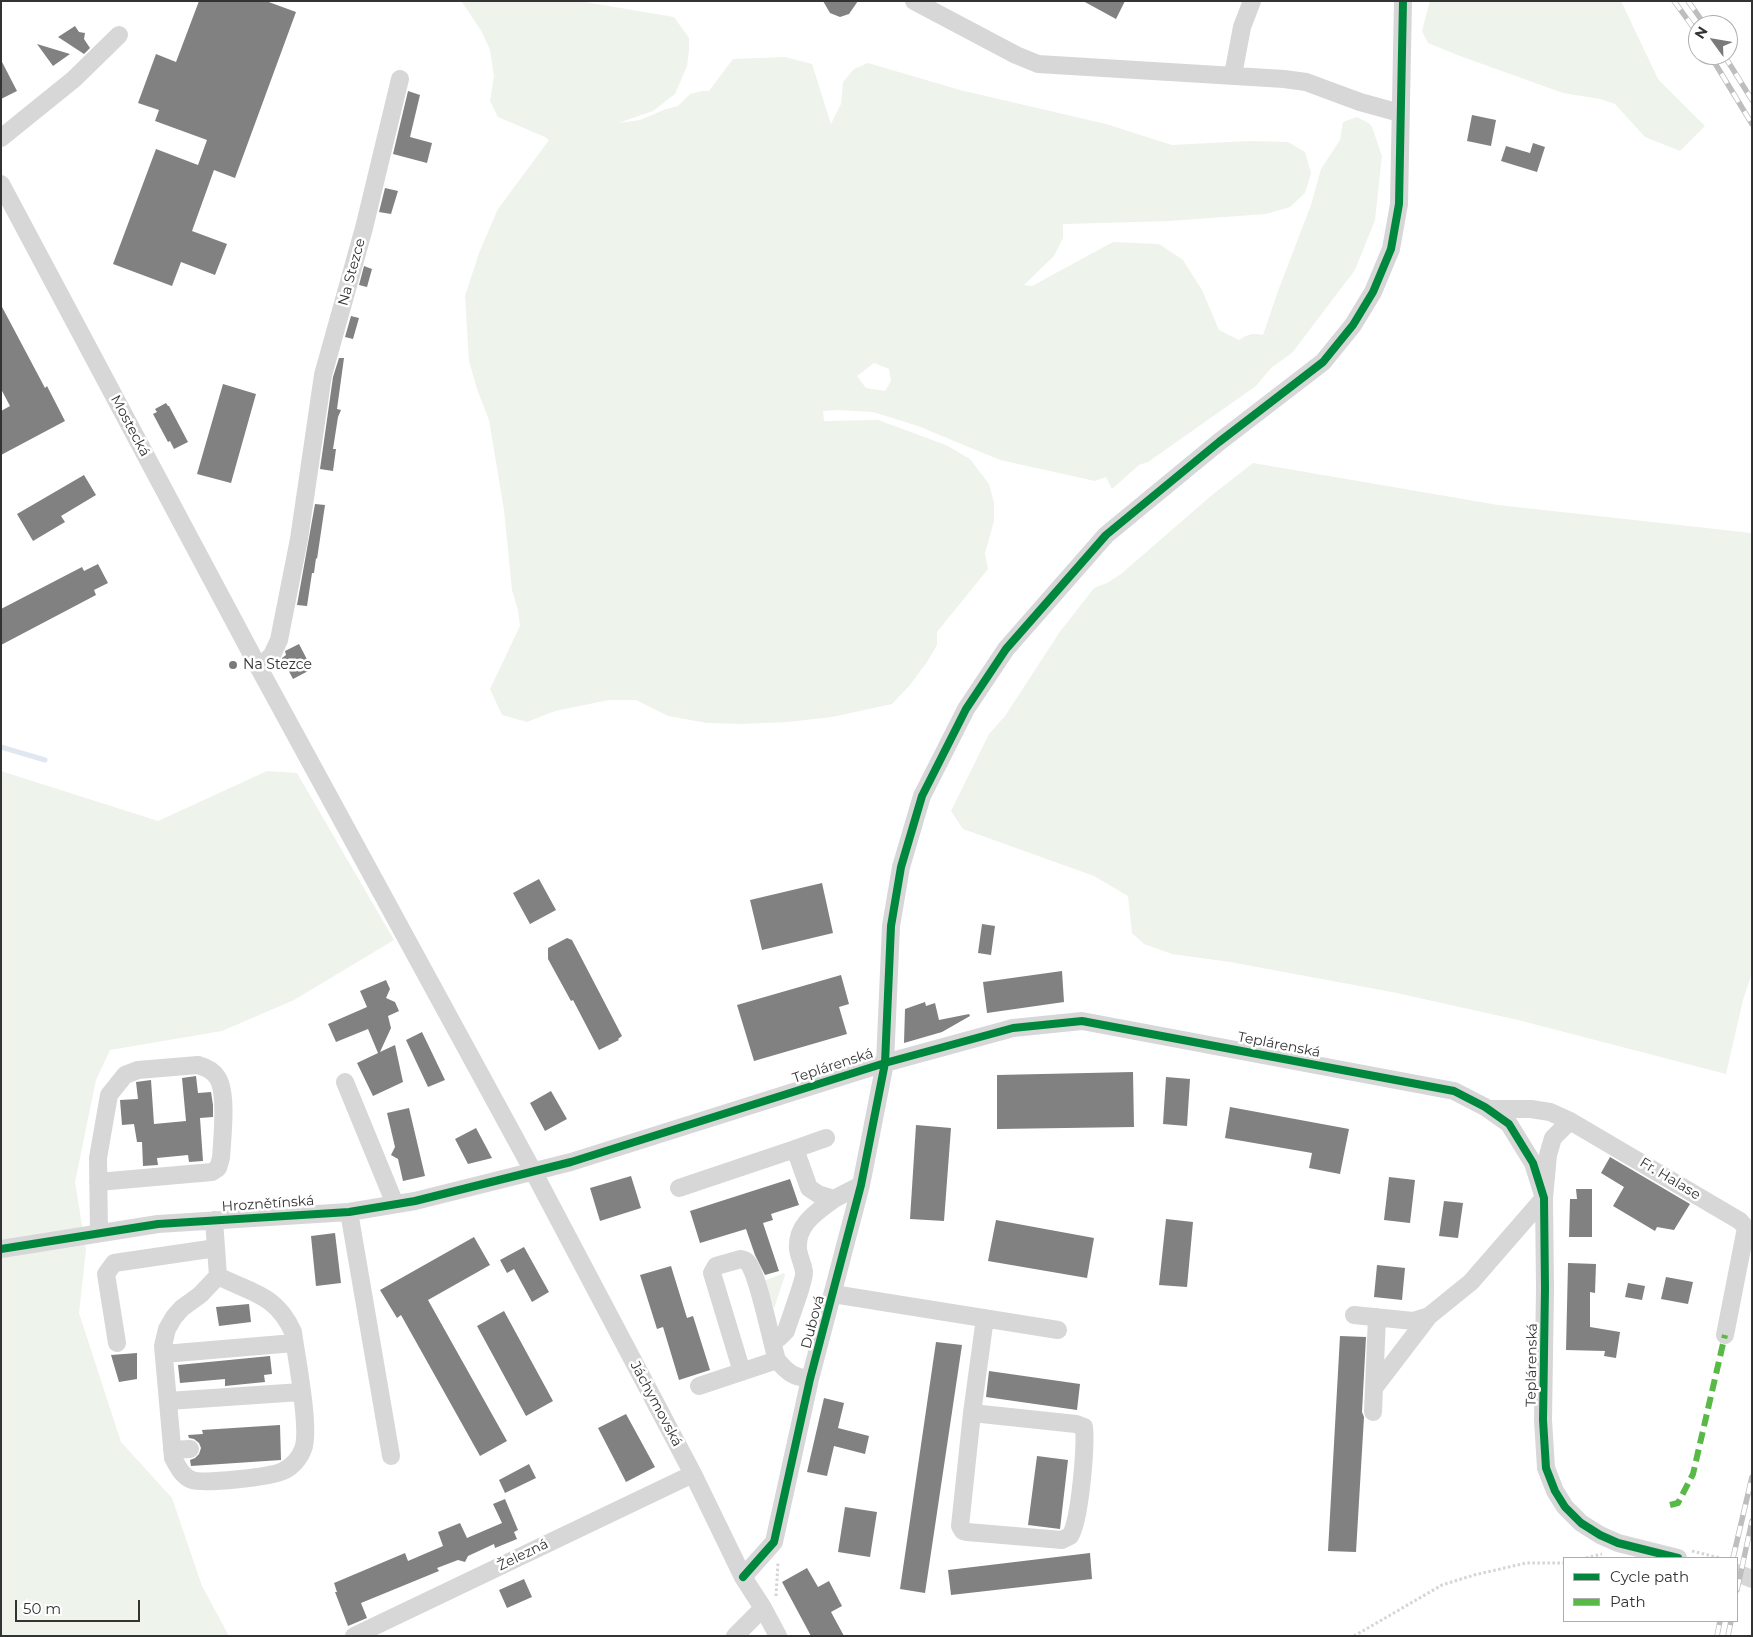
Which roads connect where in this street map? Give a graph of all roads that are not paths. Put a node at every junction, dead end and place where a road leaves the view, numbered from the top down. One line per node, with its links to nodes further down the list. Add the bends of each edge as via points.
1 (914, 1): 5 (street, via 1038,64)
2 (1252, 1): 5 (street, via 1242,27)
3 (1404, 1): 7 (street, Dubová)
4 (119, 35): 8 (street, via 74,79)
5 (1233, 76): 7 (street, via 1306,82)
6 (400, 79): 10 (street, Na Stezce, via 324,376 279,640 272,655)
7 (1400, 113): 11 (street, Dubová, via 1399,204 1391,249 1373,292 1353,325 1323,362 1106,535 1006,649 966,710 922,796 901,867 891,926)
8 (1, 138)
9 (1, 184): 10 (street, Mostecká)
10 (259, 668): 17 (street, Mostecká)
11 (885, 1063): 13 (street, Teplárenská, via 1014,1028 1082,1021 1454,1091); 17 (street, Teplárenská, via 571,1162); 19 (street, Dubová)
12 (345, 1082): 24 (street)
13 (1488, 1109): 14 (street, via 1531,1108); 22 (street, Teplárenská, via 1509,1124 1533,1163)
14 (1570, 1121): 22 (street, via 1553,1138); 38 (street, Fr. Halase, via 1740,1221 1746,1228)
15 (826, 1138): 16 (street)
16 (794, 1149): 20 (street); 21 (street)
17 (533, 1171): 24 (street, Hroznětínská); 53 (street, Jáchymovská)
18 (98, 1182): 18 (street, via 98,1158 109,1095 125,1075 138,1070 198,1065 218,1077 223,1092 218,1168 212,1172); 28 (street)
19 (861, 1185): 23 (street); 32 (street, Dubová)
20 (680, 1188)
21 (809, 1188): 23 (street); 27 (street)
22 (1544, 1198): 34 (street, via 1471,1282); 54 (street, Teplárenská, via 1543,1420 1546,1468 1565,1507 1600,1535 1618,1543)
23 (834, 1199): 27 (street)
24 (395, 1204): 25 (street, Hroznětínská)
25 (349, 1212): 26 (street, Hroznětínská); 52 (street)
26 (214, 1220): 28 (street, Hroznětínská); 29 (street)
27 (806, 1221): 39 (street, via 798,1246 804,1272 786,1331)
28 (99, 1233): 30 (street, Hroznětínská)
29 (216, 1248): 31 (street); 40 (street, via 114,1264 106,1274)
30 (1, 1249)
31 (218, 1276): 41 (street, via 256,1292 281,1311 293,1332); 42 (street, via 174,1317 167,1328)
32 (833, 1294): 36 (street); 45 (street, Dubová)
33 (1354, 1315): 35 (street)
34 (1429, 1316): 35 (street, via 1413,1321); 47 (street)
35 (1377, 1317): 47 (street)
36 (985, 1318): 37 (street); 51 (street)
37 (1058, 1330)
38 (1725, 1335)
39 (772, 1340): 43 (street); 44 (street, via 748,1262 741,1258 716,1266 712,1274)
40 (117, 1343)
41 (294, 1343): 42 (street); 48 (street)
42 (164, 1354): 49 (street)
43 (778, 1360): 44 (street); 45 (street, via 797,1378)
44 (742, 1372): 46 (street)
45 (810, 1379): 56 (street, Dubová, via 774,1542)
46 (699, 1386)
47 (1374, 1388): 50 (street)
48 (301, 1392): 49 (street); 49 (street, via 306,1438 300,1457 294,1464 268,1476 204,1482 192,1480 180,1471 173,1458 181,1449)
49 (168, 1401)
50 (1373, 1412)
51 (972, 1413): 51 (street, via 1076,1424 1084,1428 1086,1442 1080,1498 1070,1536 1062,1540 963,1531 960,1526)
52 (391, 1456)
53 (693, 1474): 56 (street, Jáchymovská); 59 (street, Železná)
54 (1683, 1554)
55 (1738, 1573): 57 (street)
56 (742, 1577): 58 (street, Jáchymovská)
57 (1752, 1579)
58 (763, 1608): 60 (street); 61 (street, Jáchymovská)
59 (364, 1633)
60 (735, 1636)
61 (778, 1636)

